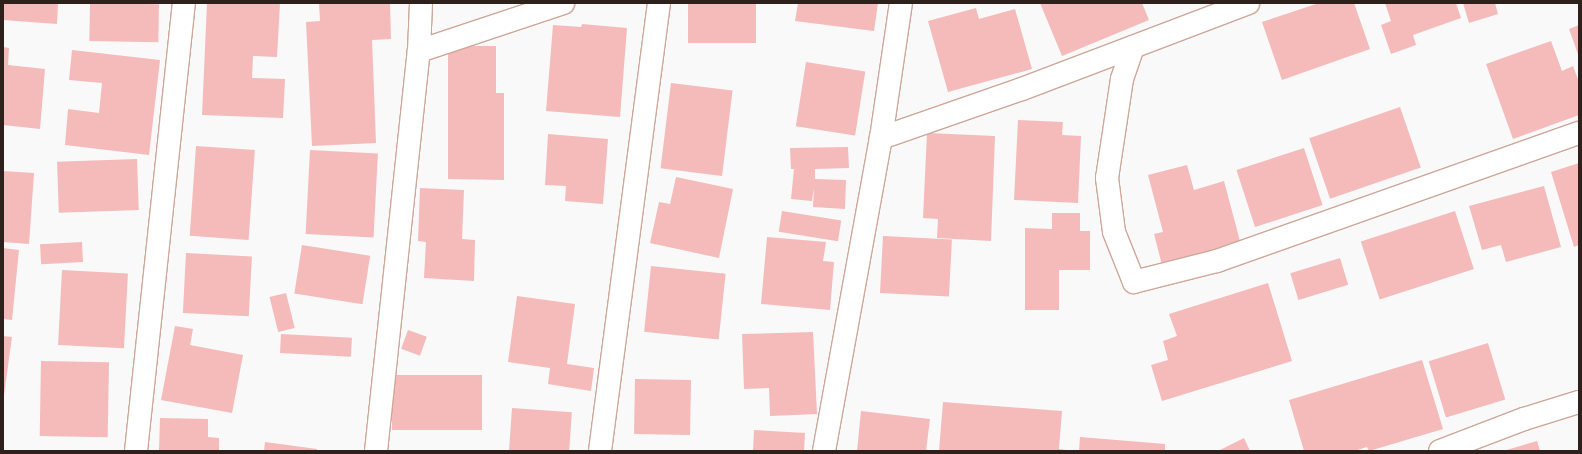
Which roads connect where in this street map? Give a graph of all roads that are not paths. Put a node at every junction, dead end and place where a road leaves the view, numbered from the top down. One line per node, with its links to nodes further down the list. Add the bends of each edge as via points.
1 (184, 3): 12 (street)
2 (421, 3): 8 (street)
3 (562, 3): 8 (street)
4 (659, 3): 14 (street)
5 (901, 3): 10 (street)
6 (1248, 3): 7 (street)
7 (1133, 47): 9 (street, via 1122,79 1107,178 1114,232 1134,282 1217,261); 10 (street)
8 (419, 51): 13 (street)
9 (1579, 133)
10 (881, 138): 15 (street)
11 (1579, 402): 16 (street)
12 (136, 451)
13 (376, 451)
14 (600, 451)
15 (824, 451)
16 (1440, 451)

